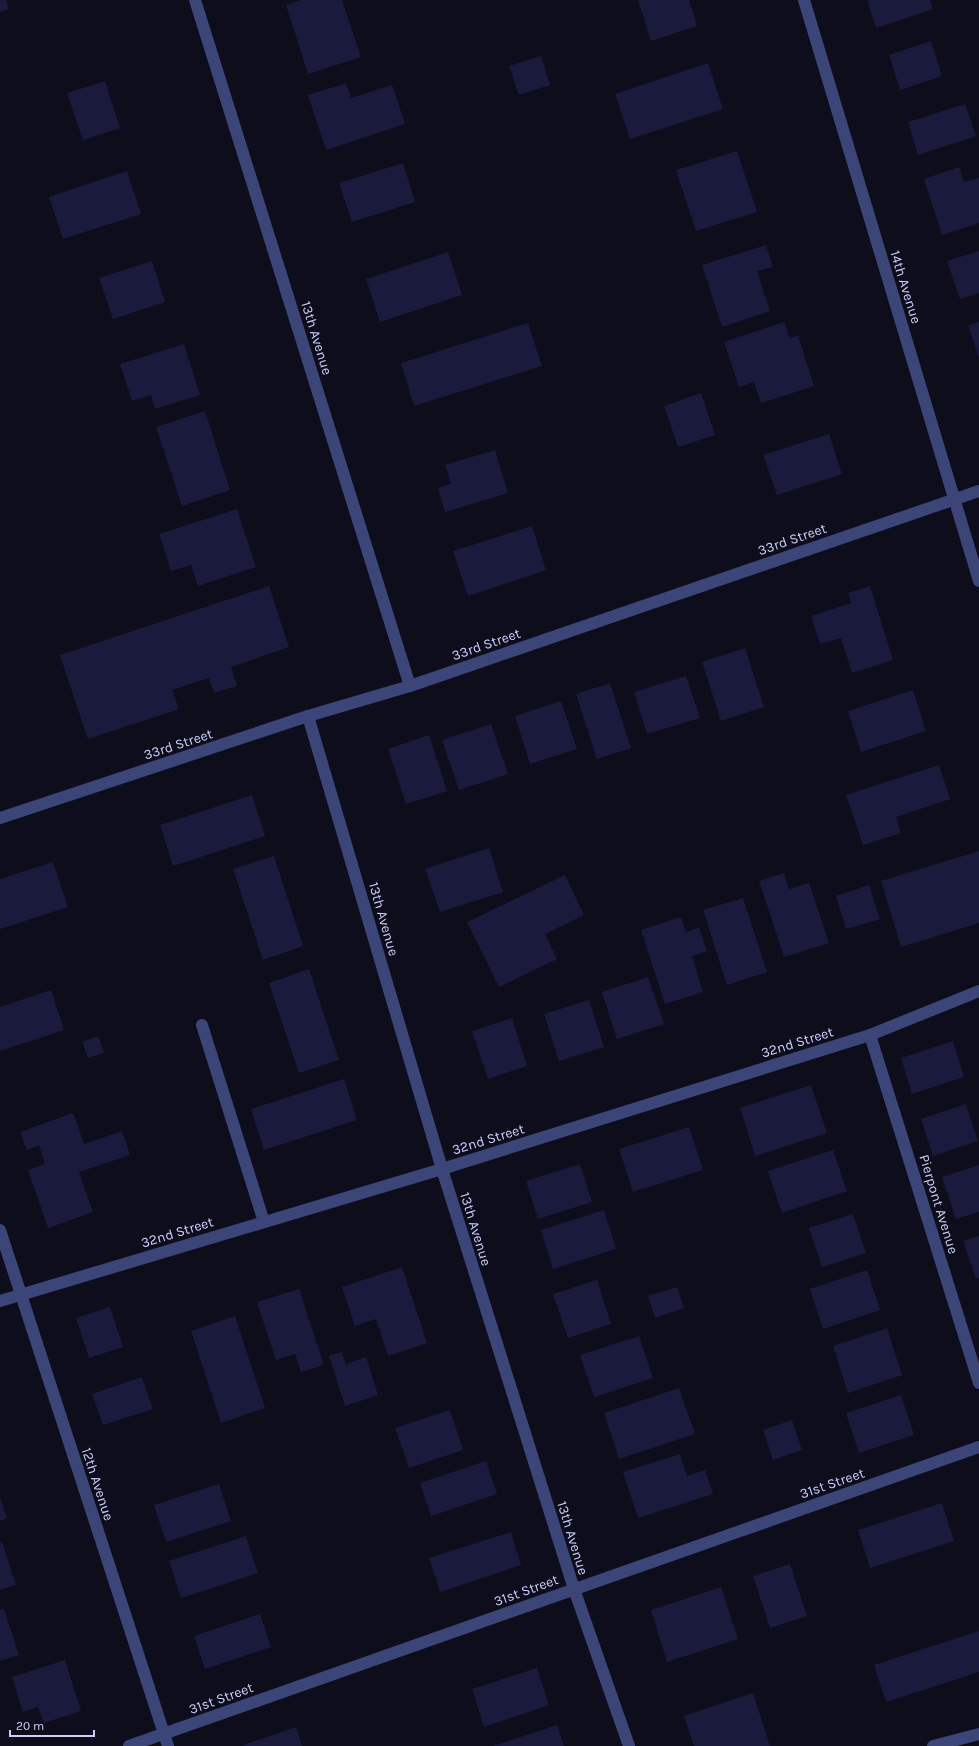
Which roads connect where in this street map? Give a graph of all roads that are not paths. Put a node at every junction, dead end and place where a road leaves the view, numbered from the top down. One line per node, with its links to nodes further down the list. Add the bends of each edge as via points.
1 (195, 0): 6 (street, 13th Avenue)
2 (804, 0): 4 (street, 14th Avenue)
3 (979, 491): 4 (street, 33rd Street)
4 (954, 499): 5 (street, 14th Avenue); 6 (street, 33rd Street)
5 (979, 581)
6 (410, 686): 7 (street, 33rd Street)
7 (308, 716): 8 (street, 33rd Street); 12 (street, 13th Avenue)
8 (0, 818)
9 (979, 991): 11 (street, 32nd Street)
10 (202, 1025): 13 (street)
11 (870, 1035): 12 (street, 32nd Street); 17 (street, Pierpont Avenue)
12 (442, 1169): 13 (street, 32nd Street); 19 (street, 13th Avenue)
13 (264, 1222): 15 (street, 32nd Street)
14 (0, 1230): 15 (street, 12th Avenue)
15 (20, 1294): 16 (street, 32nd Street); 21 (street, 12th Avenue)
16 (0, 1300)
17 (979, 1383)
18 (979, 1447): 19 (street, 31st Street)
19 (574, 1589): 21 (street, 31st Street); 23 (street, 13th Avenue)
20 (979, 1734): 24 (street)
21 (166, 1740): 22 (street, 31st Street)
22 (129, 1746)
23 (629, 1746)
24 (933, 1746)

